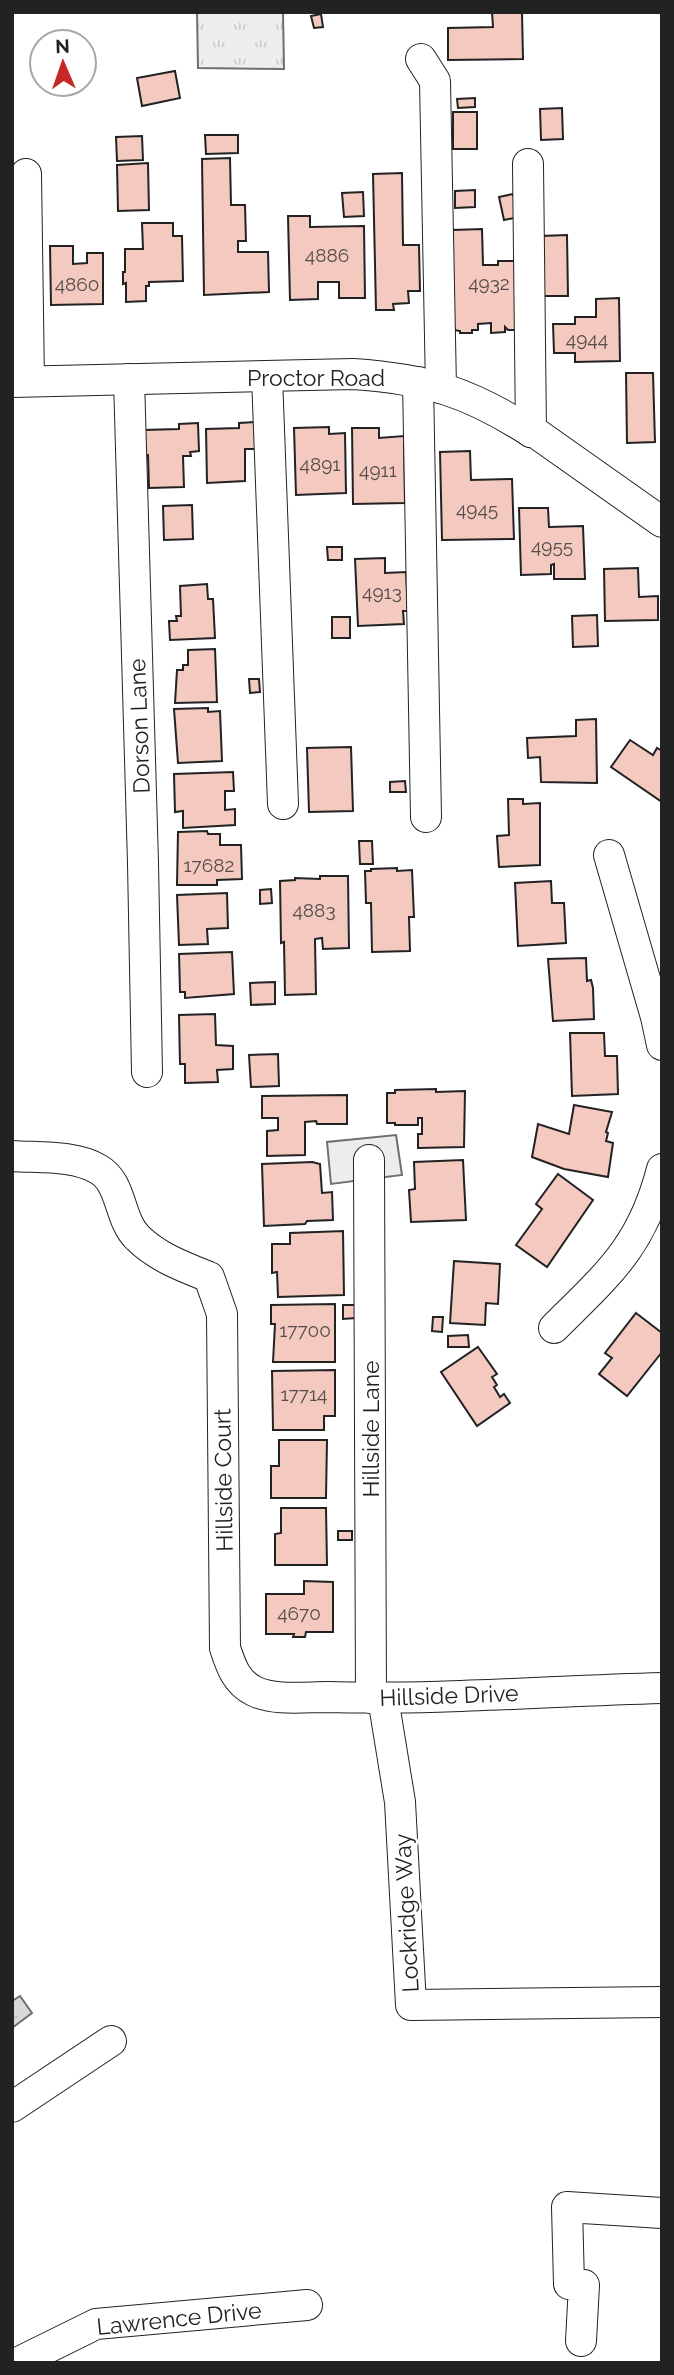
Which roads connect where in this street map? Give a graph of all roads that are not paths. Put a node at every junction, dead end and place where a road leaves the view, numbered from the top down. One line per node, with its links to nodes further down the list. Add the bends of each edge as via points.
1 (421, 59): 7 (street, via 435,81)
2 (528, 164): 8 (street)
3 (26, 174): 6 (street)
4 (267, 376): 5 (street, Proctor Road); 7 (street, Proctor Road, via 393,376); 10 (street)
5 (129, 379): 6 (street, Proctor Road); 14 (street, Dorson Lane)
6 (20, 382)
7 (430, 385): 8 (street, Proctor Road, via 495,409); 11 (street)
8 (531, 432): 9 (street, Proctor Road)
9 (662, 522)
10 (283, 804)
11 (426, 817)
12 (609, 855): 13 (street)
13 (660, 1026)
14 (147, 1072)
15 (12, 1156): 19 (street, Hillside Court, via 74,1160 99,1169 114,1185 136,1237 168,1260 209,1278 222,1314 225,1648)
16 (369, 1160): 21 (street, Hillside Lane)
17 (662, 1169): 18 (street, via 647,1214 629,1248)
18 (554, 1328)
19 (240, 1681): 21 (street, Hillside Drive, via 256,1692 274,1696)
20 (662, 1688): 21 (street, Hillside Drive)
21 (377, 1698): 22 (street, Lockridge Way, via 400,1802 411,2005)
22 (662, 2002)
23 (111, 2041): 24 (street)
24 (12, 2106)
25 (662, 2213): 27 (street, via 567,2207 569,2284 584,2285)
26 (307, 2305): 29 (street, Lawrence Drive, via 96,2323)
27 (581, 2341)
28 (12, 2357): 29 (street)
29 (16, 2363)

